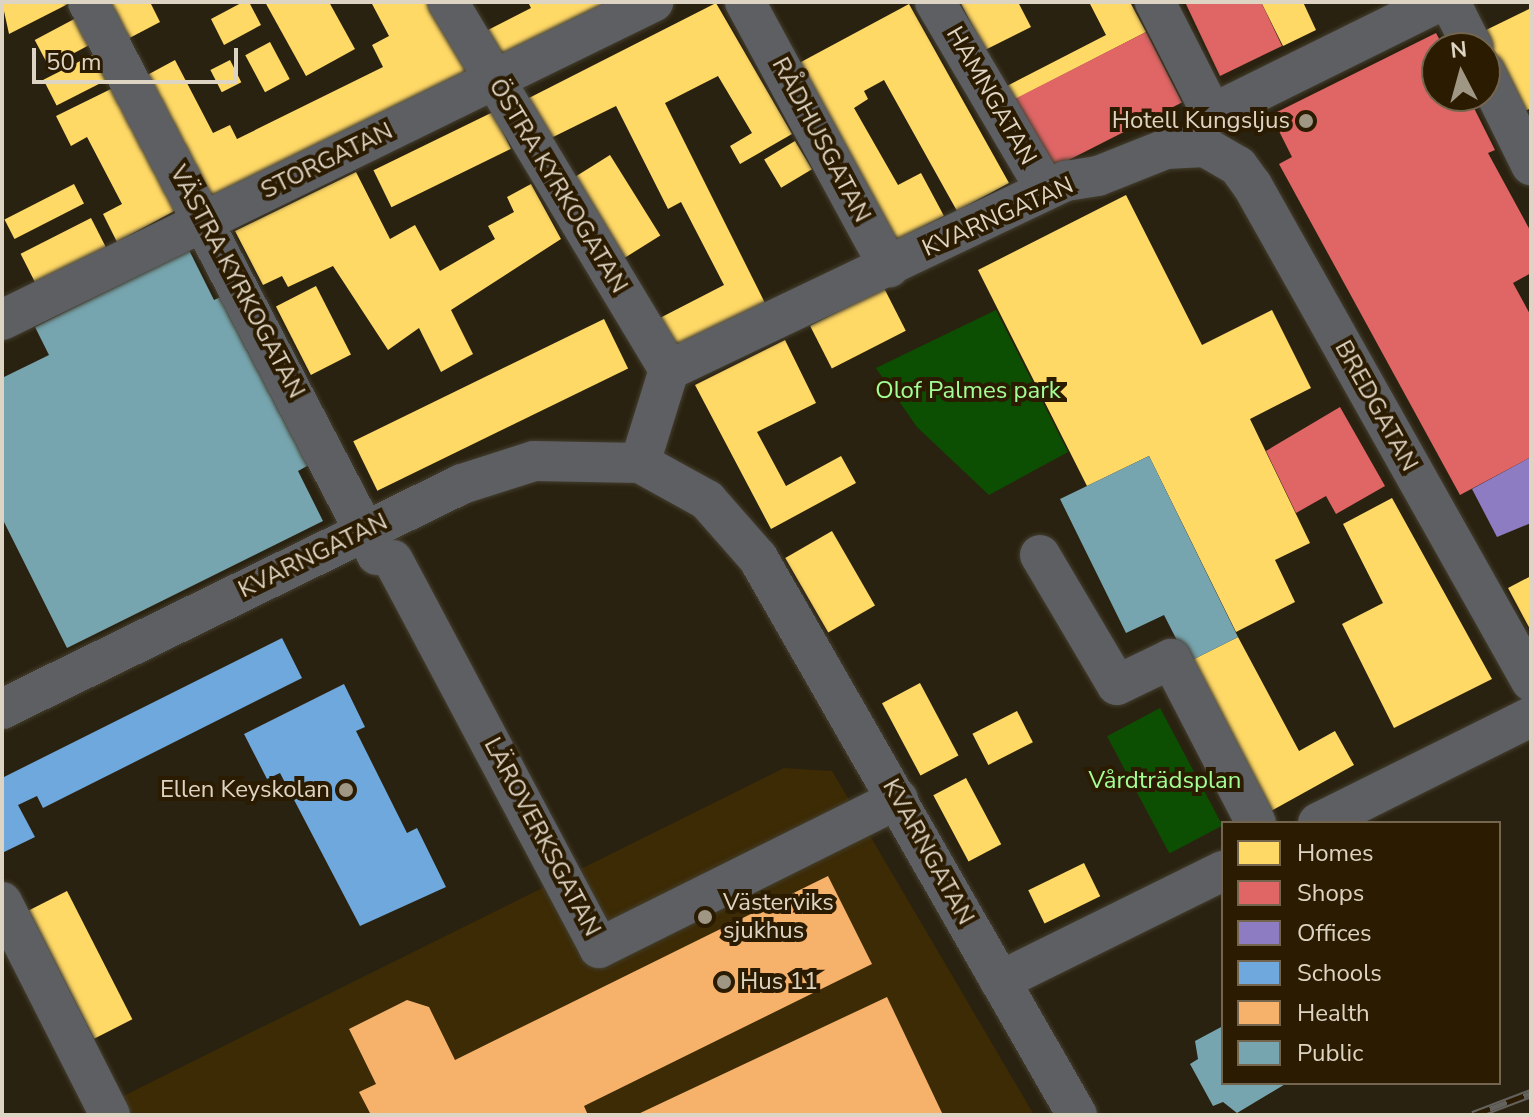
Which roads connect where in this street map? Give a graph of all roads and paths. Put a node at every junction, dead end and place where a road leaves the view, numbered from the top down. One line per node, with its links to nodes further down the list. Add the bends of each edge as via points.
1 (88, 2): 15 (street, VÄSTRA KYRKOGATAN)
2 (448, 2): 10 (street, ÖSTRA KYRKOGATAN)
3 (653, 2): 10 (street, STORGATAN)
4 (935, 2): 14 (street, HAMNGATAN)
5 (1155, 2): 12 (street)
6 (1439, 2): 12 (street, KVARNGATAN)
7 (1450, 2): 9 (street)
8 (758, 6): 16 (street, RÅDHUSGATAN)
9 (1465, 32)
10 (493, 80): 15 (street, STORGATAN); 18 (street, ÖSTRA KYRKOGATAN)
11 (1501, 104): 13 (street)
12 (1208, 130): 14 (street, KVARNGATAN); 22 (street, BREDGATAN, via 1252,185)
13 (1531, 165)
14 (1046, 190): 16 (street, KVARNGATAN)
15 (205, 220): 17 (street, STORGATAN); 20 (street, VÄSTRA KYRKOGATAN)
16 (889, 267): 18 (street, KVARNGATAN)
17 (2, 320)
18 (669, 370): 19 (street)
19 (640, 463): 20 (street, KVARNGATAN, via 534,461 462,484); 25 (street, KVARNGATAN, via 707,500 758,558)
20 (380, 551): 23 (street, KVARNGATAN); 25 (street, LÄROVERKSGATAN, via 433,638 599,948)
21 (1040, 555): 26 (street, via 1117,685 1171,659)
22 (1531, 681)
23 (2, 709)
24 (1531, 717): 27 (street)
25 (898, 799): 30 (street, KVARNGATAN)
26 (1255, 821)
27 (1322, 821)
28 (1221, 872): 30 (street)
29 (2, 902): 31 (street)
30 (1000, 981): 32 (street, KVARNGATAN)
31 (110, 1115)
32 (1077, 1115)

